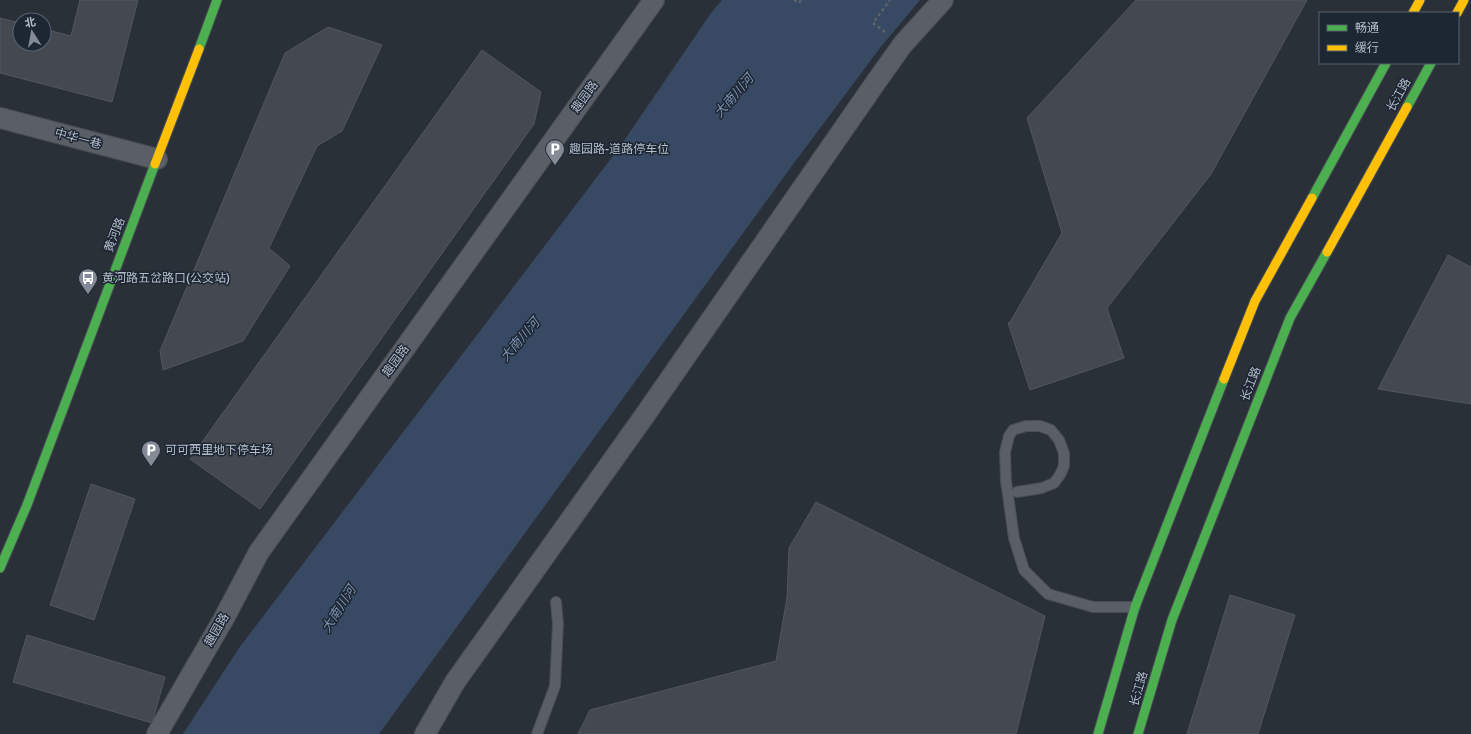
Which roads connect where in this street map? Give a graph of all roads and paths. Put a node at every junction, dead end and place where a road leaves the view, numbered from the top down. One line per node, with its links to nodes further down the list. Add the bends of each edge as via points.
1 (217, 0): 15 (main road, 黄河路)
2 (654, 0): 20 (street, 趣园路, via 259,552)
3 (794, 0): 4 (path, via 799,3)
4 (801, 0)
5 (890, 0): 11 (path, via 873,23)
6 (943, 0): 21 (street, via 903,44 876,82 646,415 455,682)
7 (1420, 0): 9 (main road)
8 (1464, 0): 10 (main road)
9 (1414, 12)
10 (1458, 12)
11 (888, 34)
12 (1385, 64): 19 (main road, via 1255,302)
13 (1430, 64): 24 (main road, 长江路, via 1290,318 1172,620)
14 (0, 118): 15 (street, 中华一巷)
15 (157, 159): 17 (main road, 黄河路, via 27,505)
16 (1017, 492): 19 (lane, via 1042,488 1054,483 1060,475 1064,466 1064,453 1059,440 1050,430 1040,426 1026,426 1013,430 1005,452 1006,481 1014,538 1024,570 1048,594 1093,608)
17 (0, 568)
18 (556, 602): 22 (lane, via 558,624 555,686)
19 (1135, 607): 23 (main road)
20 (157, 734)
21 (425, 734)
22 (537, 734)
23 (1098, 734)
24 (1138, 734)

